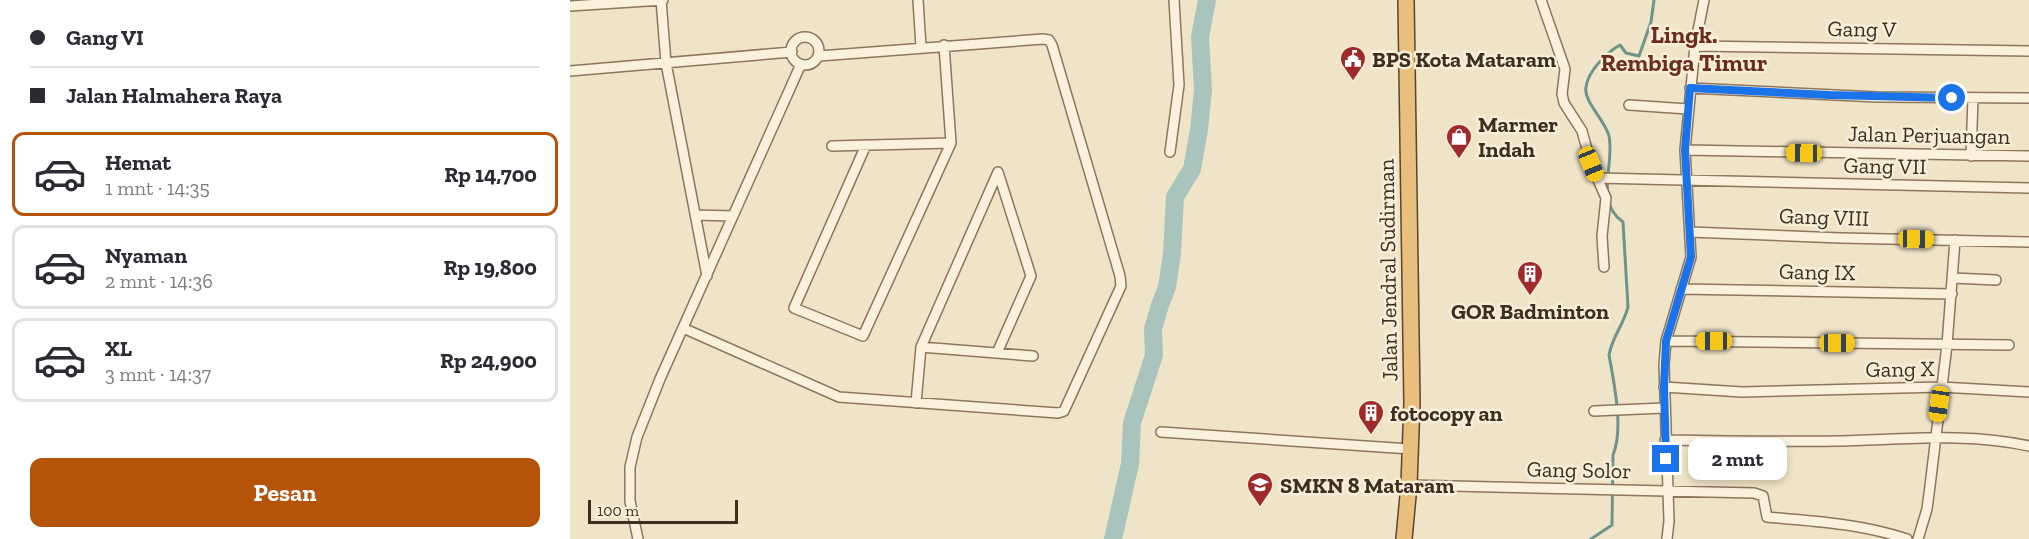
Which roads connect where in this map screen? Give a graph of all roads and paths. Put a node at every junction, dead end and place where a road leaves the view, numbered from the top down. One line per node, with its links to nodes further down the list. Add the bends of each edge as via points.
1 (662, 0): 7 (street); 15 (street)
2 (918, 0): 11 (street)
3 (1174, 0): 27 (street, via 1179,85)
4 (1406, 0): 61 (highway, Jalan Jendral Sudirman)
5 (1541, 0): 30 (street, via 1565,69 1564,103 1582,131)
6 (1704, 0): 10 (street)
7 (587, 3): 8 (street)
8 (570, 6)
9 (944, 45): 11 (street); 23 (street); 54 (street, via 1049,40 1121,286 1064,411)
10 (1695, 46): 12 (street, Gang V); 18 (street)
11 (921, 47): 14 (street)
12 (2029, 51)
13 (792, 52): 14 (street, via 795,43 807,37 817,44); 15 (street); 16 (street, via 794,60)
14 (819, 56): 16 (street, via 812,64)
15 (666, 63): 17 (street); 33 (street)
16 (801, 64): 34 (street)
17 (570, 71)
18 (1690, 88): 19 (street); 22 (street)
19 (1973, 98): 20 (street); 28 (street)
20 (2029, 98)
21 (1629, 105): 22 (street)
22 (1688, 109): 26 (street)
23 (951, 143): 24 (street); 24 (street, via 863,336 794,308)
24 (866, 145): 25 (street)
25 (832, 146)
26 (1685, 150): 28 (street, Jalan Perjuangan); 31 (street)
27 (1170, 152)
28 (1971, 156): 29 (street, Jalan Perjuangan)
29 (2029, 156)
30 (1603, 179): 31 (street, Gang VII); 38 (street)
31 (1686, 181): 32 (street, Gang VII); 35 (street)
32 (2029, 188)
33 (695, 215): 34 (street); 39 (street)
34 (733, 216): 39 (street)
35 (1690, 232): 36 (street, Gang VIII); 42 (street, via 1691,257)
36 (1955, 240): 37 (street, Gang VIII); 40 (street)
37 (2029, 242)
38 (1604, 267)
39 (707, 276): 44 (street)
40 (1953, 278): 41 (street); 43 (street)
41 (1996, 280)
42 (1681, 289): 43 (street, Gang IX); 45 (street)
43 (1952, 294): 46 (street)
44 (683, 328): 54 (street, via 828,394); 64 (street, via 637,437 630,467 630,501)
45 (1666, 341): 46 (street); 51 (street)
46 (1947, 345): 47 (street); 52 (street)
47 (2009, 345)
48 (921, 347): 49 (street); 49 (street, via 998,172 1031,276); 54 (street)
49 (997, 353): 50 (street)
50 (1033, 356)
51 (1664, 387): 52 (street, Gang X, via 1742,392); 55 (street)
52 (1941, 387): 53 (street, Gang X); 58 (street)
53 (2029, 392)
54 (916, 403)
55 (1664, 408): 56 (street); 59 (street)
56 (1594, 411)
57 (1161, 432): 61 (street)
58 (1934, 438): 59 (street); 60 (street); 68 (street, via 1927,508)
59 (1665, 440): 63 (street)
60 (2029, 446)
61 (1410, 449): 62 (highway, Jalan Jendral Sudirman)
62 (1409, 485): 63 (street, Gang Solor); 65 (highway, Jalan Jendral Sudirman)
63 (1668, 490): 66 (street); 67 (street, Gang Solor, via 1758,494 1763,496 1767,517 1845,525)
64 (638, 539)
65 (1404, 539)
66 (1667, 539)
67 (1907, 539)
68 (1918, 539)

